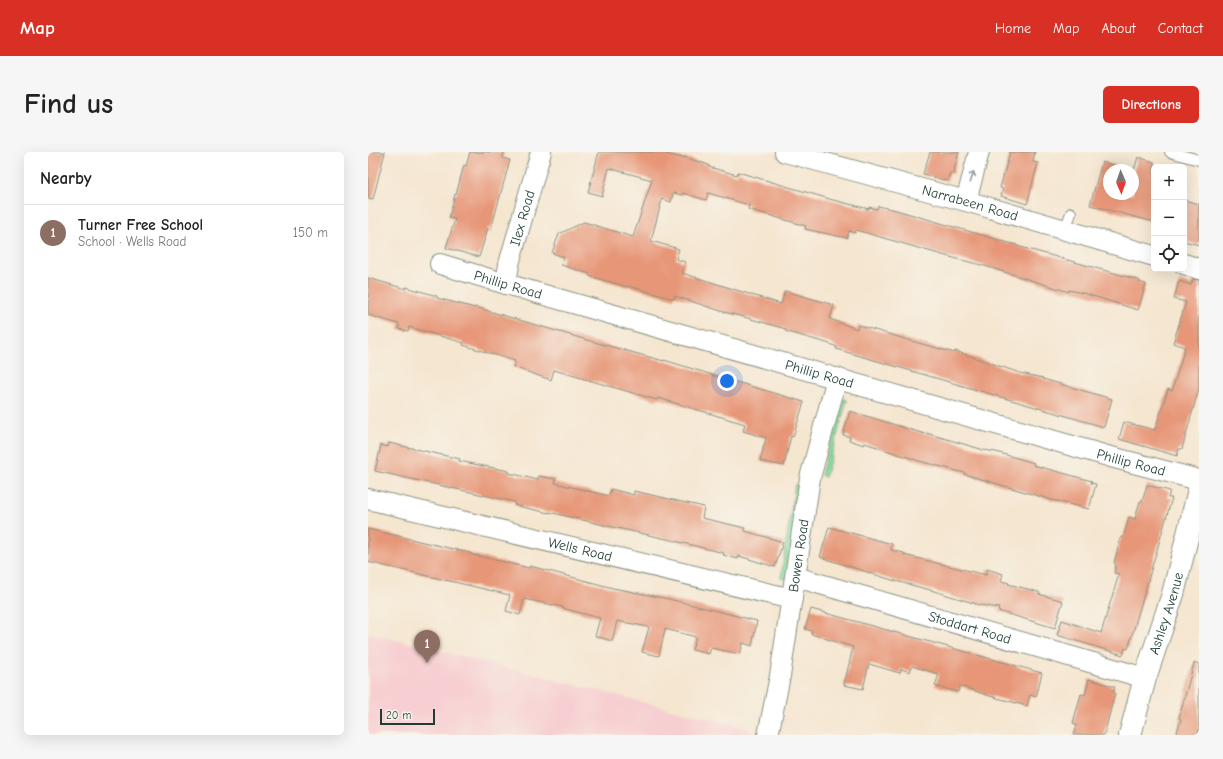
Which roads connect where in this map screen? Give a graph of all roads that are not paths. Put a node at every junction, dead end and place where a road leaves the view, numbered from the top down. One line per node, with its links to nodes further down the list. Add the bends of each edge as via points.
1 (541, 152): 11 (street, Ilex Road, via 509,264)
2 (785, 152): 6 (street, Narrabeen Road)
3 (979, 152): 6 (street, one-way to 3)
4 (1170, 152): 5 (lane)
5 (1199, 160)
6 (966, 201): 7 (street, Narrabeen Road, via 1068,222)
7 (1151, 255)
8 (440, 264): 11 (street, Phillip Road)
9 (1187, 265): 10 (street)
10 (1199, 269)
11 (506, 284): 12 (street, Phillip Road)
12 (837, 378): 13 (street, Phillip Road); 16 (street, Bowen Road, via 810,478)
13 (1199, 480)
14 (1199, 490): 18 (street, Ashley Avenue, via 1173,594)
15 (368, 499): 17 (street, Wells Road)
16 (796, 577): 17 (street, Bowen Road); 18 (street, Stoddart Road)
17 (792, 599): 19 (street, Bowen Road)
18 (1145, 678): 20 (street, Ashley Avenue)
19 (768, 735)
20 (1130, 735)

